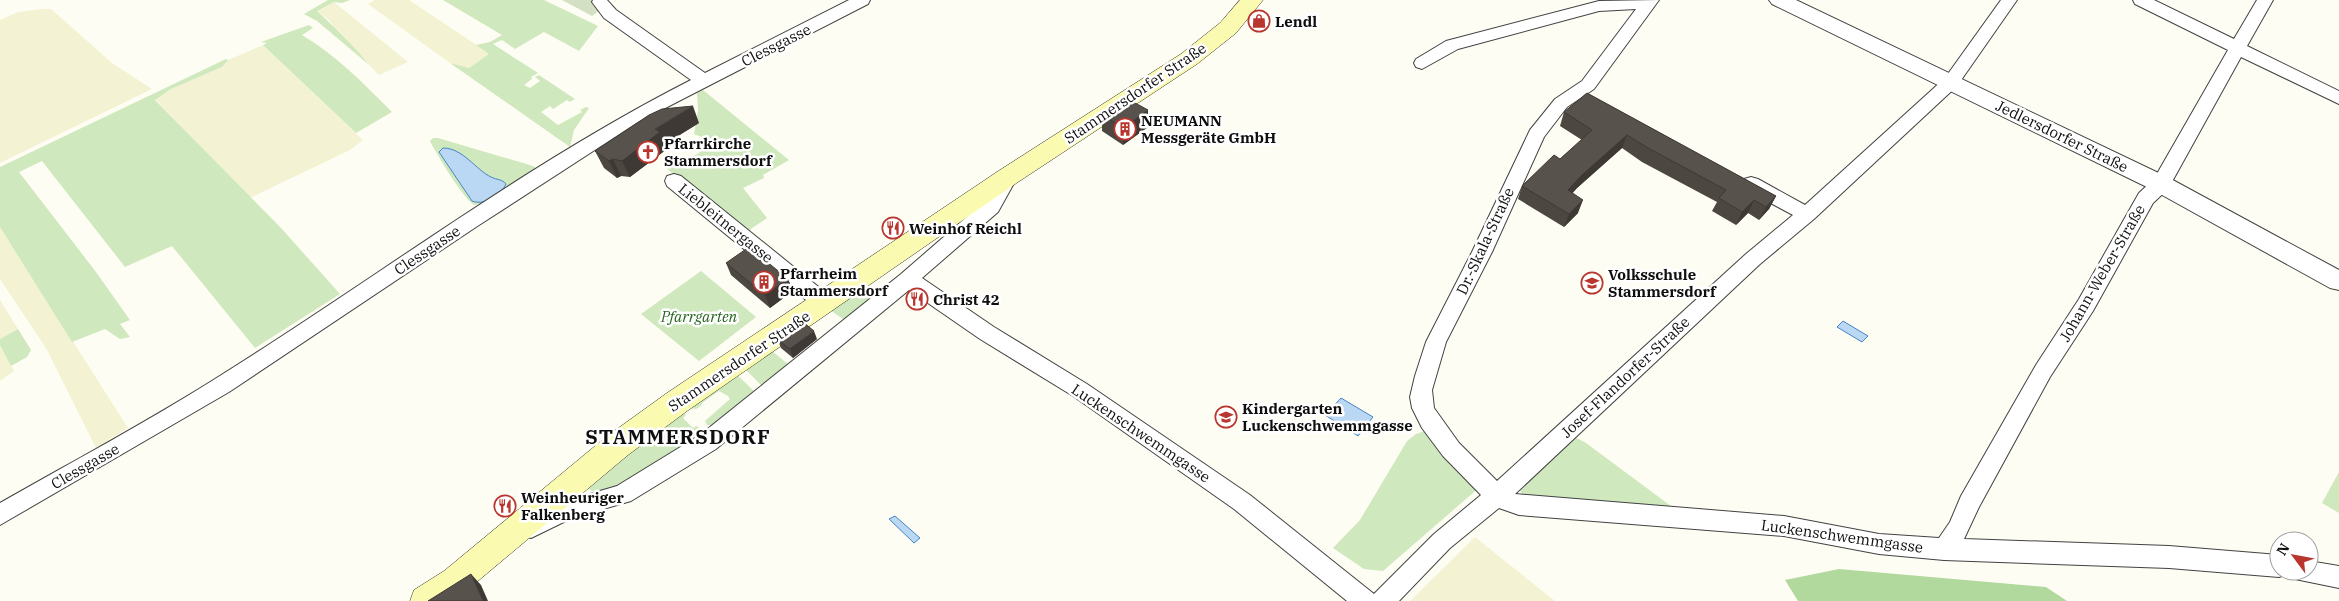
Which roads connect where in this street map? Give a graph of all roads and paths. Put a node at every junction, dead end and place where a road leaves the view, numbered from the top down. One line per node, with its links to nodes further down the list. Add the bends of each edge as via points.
1 (862, 0): 11 (street, Clessgasse)
2 (1252, 0): 16 (main road, Stammersdorfer Straße, via 1228,28 1189,58)
3 (1779, 0): 12 (street, Jedlersdorfer Straße)
4 (2009, 0): 12 (street, Josef-Flandorfer-Straße)
5 (2141, 0): 9 (street)
6 (2265, 0): 9 (street, Johann-Weber-Straße)
7 (600, 2): 11 (street, via 610,14)
8 (1649, 2): 10 (street, via 1599,6 1452,45); 13 (street, Dr.-Skala-Straße, via 1603,67 1588,85)
9 (2238, 47): 14 (street); 19 (street, Johann-Weber-Straße)
10 (1422, 63)
11 (704, 81): 25 (street, Clessgasse, via 632,118 554,167 222,386)
12 (1951, 82): 19 (street, Jedlersdorfer Straße); 20 (street, Josef-Flandorfer-Straße)
13 (1577, 92): 15 (street); 24 (street, Dr.-Skala-Straße, via 1561,103 1536,134 1436,342 1426,371 1421,399 1432,426)
14 (2339, 98)
15 (1594, 101)
16 (1008, 176): 21 (street, Stammersdorfer Straße, via 991,207); 23 (main road, Stammersdorfer Straße)
17 (1739, 178): 20 (street)
18 (674, 181): 23 (street, Liebleitnergasse)
19 (2161, 184): 22 (street, Jedlersdorfer Straße); 27 (street, Johann-Weber-Straße, via 2146,198 2086,304 2043,371)
20 (1807, 214): 24 (street, Josef-Flandorfer-Straße, via 1752,259)
21 (908, 279): 26 (street, Stammersdorfer Straße, via 708,442 623,494 567,510); 32 (street, Luckenschwemmgasse, via 987,333 1080,390 1242,502)
22 (2339, 281)
23 (824, 303): 26 (main road, Stammersdorfer Straße, via 617,446)
24 (1498, 496): 27 (street, Luckenschwemmgasse, via 1518,505 1784,526 1879,544); 33 (street, Josef-Flandorfer-Straße, via 1442,541)
25 (0, 515)
26 (504, 541): 31 (main road, Stammersdorfer Straße)
27 (1944, 550): 28 (street, Luckenschwemmgasse, via 2169,558)
28 (2269, 565)
29 (2319, 574): 30 (street)
30 (2339, 577)
31 (426, 601)
32 (1365, 601)
33 (1383, 601)

